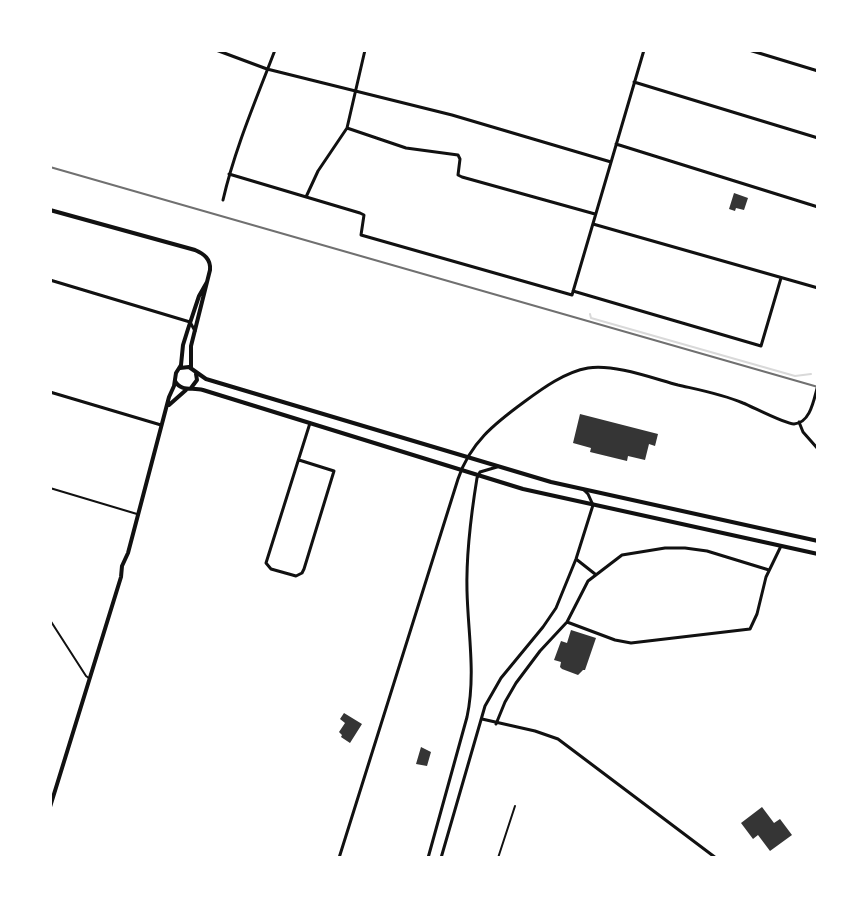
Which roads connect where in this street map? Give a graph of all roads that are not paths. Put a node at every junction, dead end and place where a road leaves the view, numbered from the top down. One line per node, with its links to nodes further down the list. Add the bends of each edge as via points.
1 (216, 50): 6 (street)
2 (275, 50): 6 (street)
3 (365, 50): 9 (street)
4 (644, 50): 8 (street)
5 (749, 50): 7 (street)
6 (267, 69): 9 (street); 14 (street)
7 (818, 71)
8 (634, 82): 11 (street); 12 (street)
9 (354, 91): 10 (street); 13 (street)
10 (347, 128): 15 (street); 19 (street, via 406,148 458,155 462,177)
11 (818, 138)
12 (616, 144): 13 (street); 17 (street)
13 (611, 162): 19 (street)
14 (229, 174): 15 (street); 16 (street)
15 (306, 197): 25 (street, via 364,215 361,235)
16 (223, 200)
17 (818, 207)
18 (50, 210): 23 (street, via 195,250 207,258)
19 (595, 214): 20 (street)
20 (593, 224): 21 (street); 25 (street)
21 (781, 278): 24 (street); 25 (street, via 761,346)
22 (50, 280): 26 (street)
23 (207, 282): 26 (street); 27 (street)
24 (818, 288)
25 (572, 293)
26 (190, 322): 27 (street); 28 (street)
27 (195, 331): 29 (street, via 189,354)
28 (180, 368): 29 (street); 31 (street)
29 (192, 368): 30 (street)
30 (196, 374): 33 (street); 40 (street)
31 (175, 381): 33 (street); 35 (street)
32 (818, 385): 36 (street, via 809,412)
33 (189, 388): 35 (street); 37 (street)
34 (50, 392): 38 (street)
35 (168, 407): 38 (street)
36 (799, 422): 39 (street); 40 (street, via 788,423 728,397 593,368 570,374 536,394 483,436)
37 (310, 423): 41 (street); 43 (street)
38 (162, 426): 48 (street)
39 (818, 449)
40 (466, 457): 42 (street); 43 (street)
41 (299, 460): 41 (street, via 266,563 296,576 304,569 334,471)
42 (497, 467): 44 (street); 46 (street)
43 (461, 470): 44 (street); 64 (street)
44 (478, 475): 47 (street); 65 (street, via 467,567 470,699)
45 (50, 488): 48 (street)
46 (584, 490): 47 (street); 49 (street)
47 (593, 505): 50 (street); 54 (street)
48 (139, 515): 59 (street)
49 (698, 515): 50 (street, via 702,521); 51 (street)
50 (696, 527): 52 (street)
51 (818, 541)
52 (781, 546): 53 (street); 55 (street)
53 (818, 554)
54 (576, 559): 56 (street); 60 (street, via 553,613 497,683)
55 (769, 570): 56 (street, via 707,551 665,548 622,555); 58 (street, via 750,629 631,643)
56 (595, 574): 58 (street)
57 (50, 620): 59 (street)
58 (567, 622): 61 (street, via 516,683)
59 (90, 679): 63 (street)
60 (480, 719): 61 (street); 66 (street)
61 (496, 724): 68 (street, via 558,739)
62 (515, 806): 67 (street)
63 (50, 807)
64 (339, 858)
65 (428, 858)
66 (441, 858)
67 (498, 858)
68 (716, 858)

